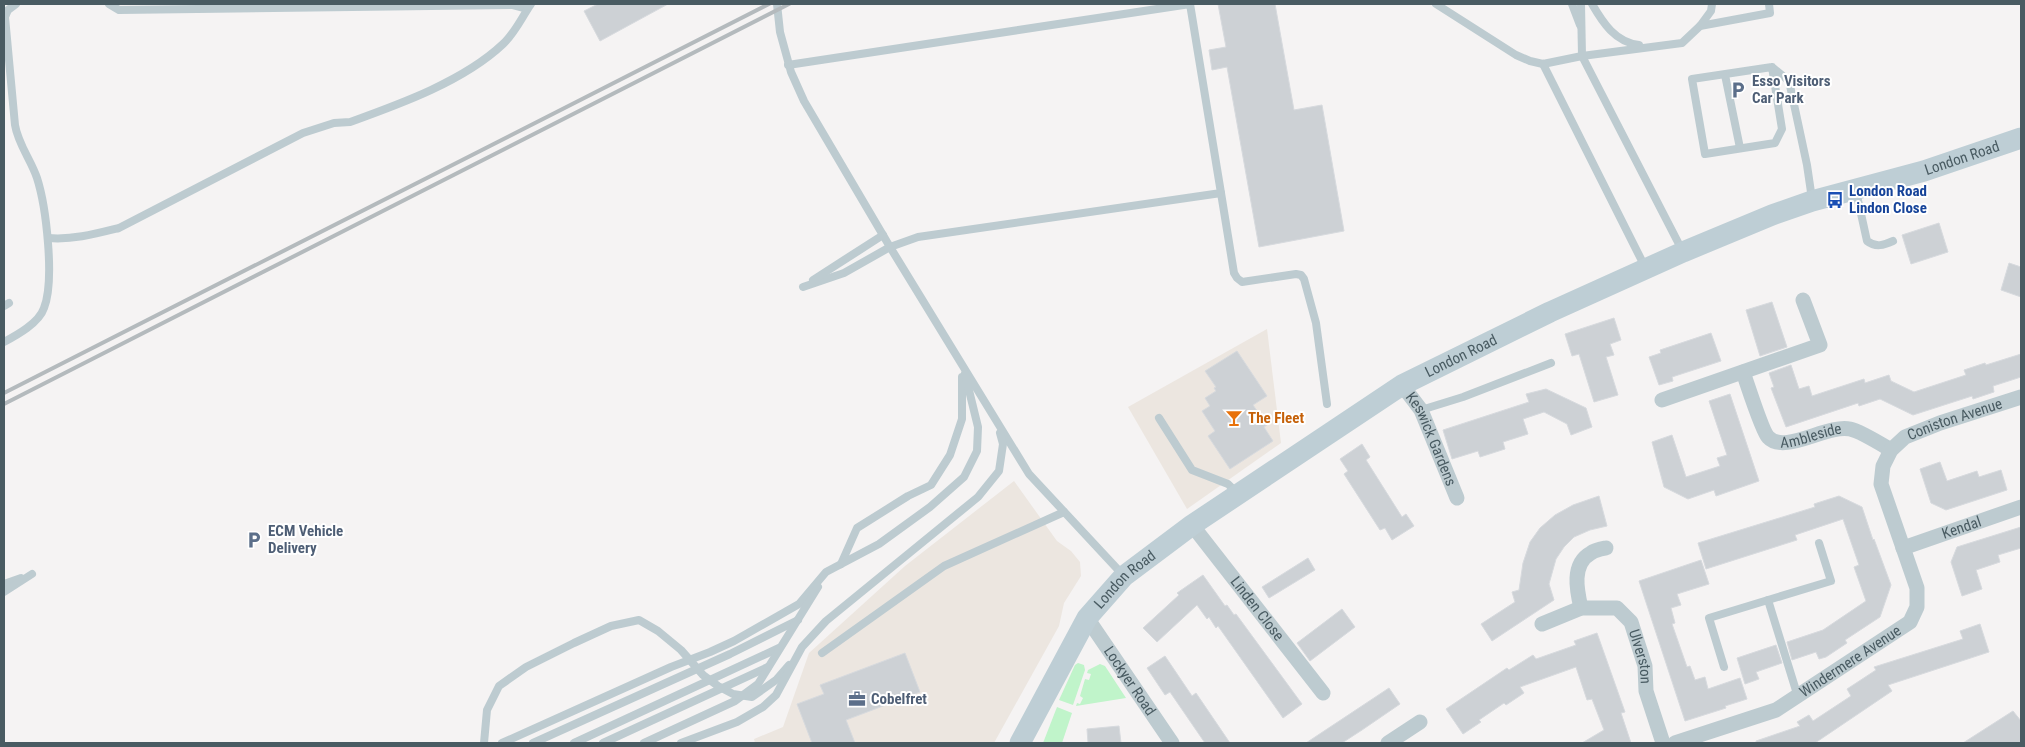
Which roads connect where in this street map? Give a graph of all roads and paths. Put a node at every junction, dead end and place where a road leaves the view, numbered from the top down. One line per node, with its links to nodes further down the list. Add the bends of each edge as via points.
1 (16, 4): 28 (lane, via 5,17 15,125 42,193)
2 (109, 4): 12 (lane, via 119,10)
3 (777, 4): 19 (lane)
4 (1190, 4): 19 (lane); 25 (lane)
5 (1436, 4): 13 (lane)
6 (1444, 4): 13 (lane)
7 (1572, 4): 15 (lane)
8 (1581, 4): 15 (lane)
9 (1592, 4): 16 (lane, via 1619,39)
10 (1712, 4): 14 (lane)
11 (1769, 4): 14 (lane, via 1770,12)
12 (529, 7): 28 (lane, via 503,44 448,81 350,122 303,133 119,228 93,235)
13 (1460, 20): 18 (lane, via 1516,55)
14 (1700, 26): 16 (lane, via 1682,43)
15 (1582, 32): 17 (lane)
16 (1648, 47): 17 (lane)
17 (1582, 56): 18 (lane); 31 (lane)
18 (1543, 64): 32 (lane)
19 (788, 65): 27 (lane, via 804,101)
20 (1772, 67): 21 (lane); 23 (lane, via 1782,129 1775,143); 26 (lane, via 1789,81)
21 (1725, 75): 23 (lane); 23 (lane, via 1692,79 1705,154)
22 (2021, 138): 24 (street, London Road, via 1924,171)
23 (1740, 148)
24 (1855, 189): 26 (street, London Road); 29 (lane, via 1867,241 1882,246)
25 (1221, 193): 30 (lane, via 918,237); 41 (lane, via 1237,278 1242,282 1296,274 1304,279 1316,323)
26 (1812, 201): 31 (street, London Road)
27 (883, 234): 30 (lane); 30 (lane, via 804,287 844,273)
28 (48, 238): 34 (lane, via 48,284 44,309 25,331)
29 (1893, 241)
30 (890, 247): 36 (lane)
31 (1683, 252): 32 (street, London Road)
32 (1646, 269): 38 (street, London Road)
33 (1803, 300): 37 (street, via 1820,345)
34 (4, 342)
35 (1552, 363): 42 (lane)
36 (962, 365): 44 (lane); 54 (lane, via 962,419 950,455 930,485 858,528); 54 (lane, via 978,427 977,451 964,477 930,507 878,544)
37 (1743, 372): 40 (street); 45 (street, Ambleside, via 1767,437 1788,443 1827,430 1850,429)
38 (1402, 385): 42 (street, Keswick Gardens); 46 (street, London Road)
39 (2021, 397): 45 (street, Coniston Avenue, via 1905,437)
40 (1662, 400)
41 (1327, 404)
42 (1421, 410): 47 (street, Keswick Gardens)
43 (1159, 418): 46 (lane, via 1192,470 1228,484)
44 (997, 422): 49 (lane, via 1029,474); 67 (lane, via 1003,444 998,470 978,497 826,621)
45 (1891, 450): 53 (street, Windermere Avenue, via 1883,466 1881,484)
46 (1238, 494): 50 (street, London Road)
47 (1456, 498)
48 (2021, 509): 53 (street, Kendal)
49 (1064, 512): 56 (lane); 65 (lane, via 944,566)
50 (1192, 525): 56 (street, London Road); 73 (street, Linden Close)
51 (1819, 543): 59 (lane, via 1831,581)
52 (1606, 548): 60 (street, via 1590,553 1576,577)
53 (1903, 548): 75 (street, Windermere Avenue, via 1917,588 1917,606 1910,622)
54 (840, 564): 55 (lane)
55 (826, 572): 62 (lane); 66 (lane, via 799,604 734,641)
56 (1124, 576): 61 (street, London Road)
57 (4, 584): 58 (lane, via 32,574)
58 (4, 592)
59 (1768, 600): 69 (lane, via 1709,618); 75 (lane)
60 (1581, 608): 63 (street, Ulverston); 87 (street, Ulverston, via 1617,608 1631,622 1645,666 1646,691)
61 (1087, 618): 84 (street, London Road); 85 (street, Lockyer Road)
62 (798, 620): 64 (lane); 70 (lane)
63 (1542, 624)
64 (780, 648): 68 (lane); 71 (lane)
65 (822, 654)
66 (689, 660): 70 (lane); 77 (lane, via 658,631 639,620 611,626 526,667 499,686 487,710); 78 (lane)
67 (794, 660): 74 (lane, via 776,680 752,697); 83 (lane, via 776,695 763,707 737,722)
68 (768, 666): 72 (lane); 74 (lane, via 758,684)
69 (1724, 666)
70 (697, 669): 71 (lane); 79 (lane)
71 (711, 681): 72 (lane); 80 (lane)
72 (723, 688): 74 (lane); 81 (lane)
73 (1323, 693)
74 (742, 695): 82 (lane)
75 (1798, 697): 88 (street, Windermere Avenue, via 1776,710)
76 (1420, 722): 86 (street)
77 (484, 743)
78 (502, 743)
79 (533, 743)
80 (574, 743)
81 (604, 743)
82 (644, 743)
83 (681, 743)
84 (1020, 743)
85 (1172, 743)
86 (1388, 743)
87 (1663, 743)
88 (1675, 743)

